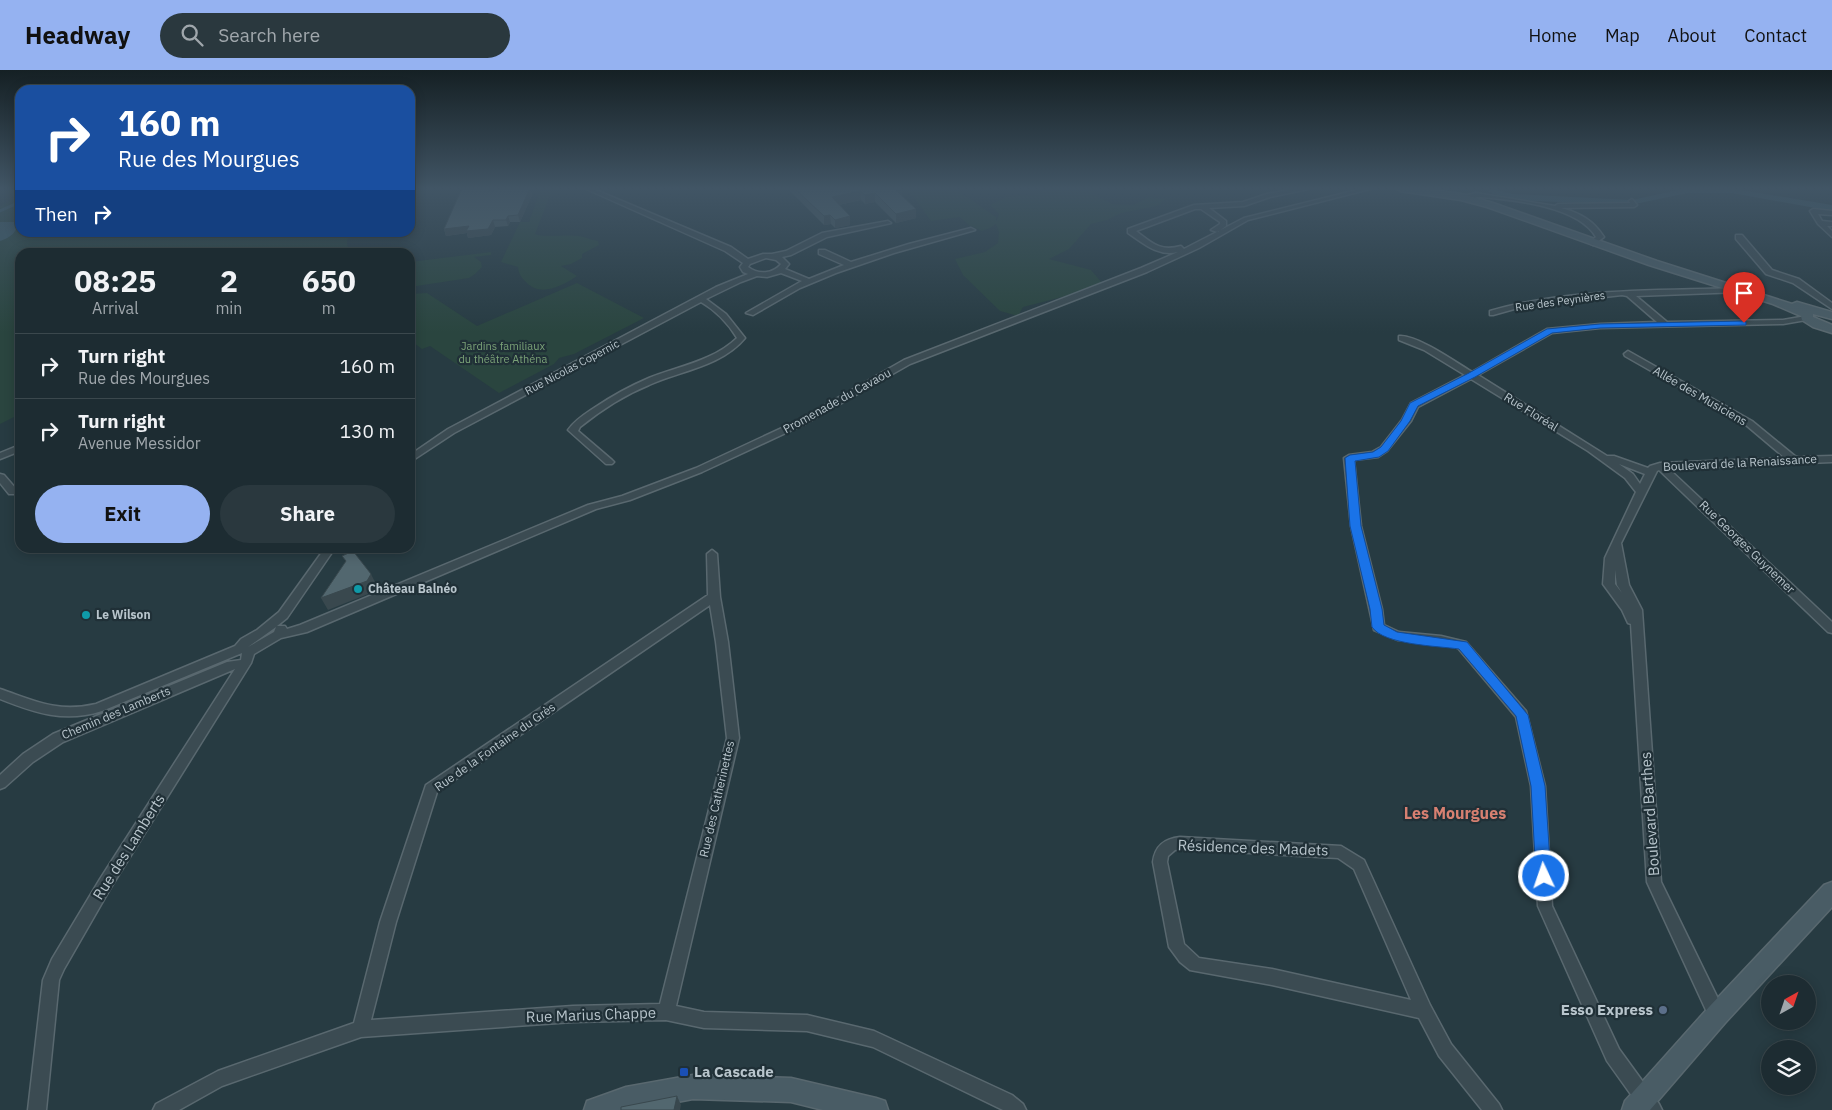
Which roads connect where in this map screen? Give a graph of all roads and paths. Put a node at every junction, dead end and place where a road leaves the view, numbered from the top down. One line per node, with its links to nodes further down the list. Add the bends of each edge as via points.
1 (700, 237): 11 (street)
2 (821, 237): 13 (street)
3 (946, 237): 17 (street)
4 (1139, 237): 5 (street, via 1158,250 1175,251)
5 (1202, 237)
6 (1214, 237): 54 (street, Promenade du Cavaou, via 1144,270 907,362 802,422 699,470 626,498 592,507 303,628)
7 (1578, 237): 10 (street)
8 (1600, 237): 10 (street)
9 (1739, 237): 27 (street, via 1769,272 1796,281)
10 (1593, 242): 21 (street)
11 (728, 249): 15 (street); 18 (street)
12 (822, 252): 17 (street)
13 (788, 253): 14 (street); 16 (street)
14 (774, 256): 15 (street); 16 (street)
15 (756, 257): 18 (street)
16 (783, 260): 19 (street, via 786,264)
17 (850, 265): 23 (street)
18 (746, 266): 20 (street); 22 (street, Rue Nicolas Copernic)
19 (781, 270): 20 (street, Rue Nicolas Copernic); 23 (street)
20 (756, 274): 22 (street, Rue Nicolas Copernic)
21 (1689, 274): 24 (street); 27 (main road)
22 (738, 280): 26 (street, Rue Nicolas Copernic)
23 (808, 282): 28 (street)
24 (1737, 290): 25 (street, Rue des Peynières); 30 (street, via 1778,302)
25 (1629, 294): 29 (street, Rue des Peynières, via 1524,304); 32 (street)
26 (701, 299): 40 (street, Rue Nicolas Copernic, via 450,431); 43 (street, via 733,326 741,338 708,360 642,384 576,425 572,430)
27 (1828, 312): 30 (street)
28 (750, 313)
29 (1492, 313)
30 (1807, 316): 31 (street); 33 (street)
31 (1783, 322): 32 (street); 33 (street)
32 (1665, 326): 36 (street, via 1584,327 1550,331)
33 (1830, 328)
34 (1402, 338): 36 (street, Rue Floréal, via 1427,348)
35 (1628, 354): 42 (street, Allée des Musiciens, via 1749,423)
36 (1472, 375): 37 (street, Rue Floréal); 63 (street, via 1414,405 1384,449 1375,455 1350,458 1356,526 1378,627 1397,636 1462,645 1522,715 1538,786 1545,906 1613,1055)
37 (1591, 449): 45 (street, Rue Floréal); 47 (street, Rue Floréal, via 1629,476)
38 (15, 450): 39 (street)
39 (0, 456)
40 (415, 456)
41 (1832, 459): 42 (street, Boulevard de la Renaissance)
42 (1793, 460): 44 (street, Boulevard de la Renaissance)
43 (608, 462)
44 (1660, 466): 45 (street, Boulevard de la Renaissance); 53 (street, Rue Georges Guynemer)
45 (1650, 472): 47 (street, Boulevard Barthes)
46 (0, 477): 48 (street)
47 (1641, 491): 61 (street, Boulevard Barthes, via 1610,558 1609,584 1637,629 1654,882)
48 (13, 492)
49 (326, 553): 52 (street)
50 (712, 554): 51 (street, Rue des Catherinettes)
51 (714, 597): 60 (street, Rue des Catherinettes, via 733,738); 62 (street, Rue de la Fontaine du Grès, via 431,788 388,922)
52 (283, 615): 54 (street); 55 (street, Chemin des Lamberts, via 244,642)
53 (1832, 629)
54 (278, 635): 55 (street, Rue des Lamberts)
55 (243, 655): 56 (street, Chemin des Lamberts, via 98,708 67,714 30,706); 57 (street, Chemin des Lamberts, via 231,664 70,732 28,758); 64 (street, Rue des Lamberts, via 58,964 51,980)
56 (0, 694)
57 (0, 783)
58 (1832, 892): 61 (main road)
59 (1424, 1011): 59 (street, Résidence des Madets, via 1272,977 1196,964 1177,946 1160,862 1161,853 1172,844 1180,843 1341,852 1359,866); 69 (street, Résidence des Madets, via 1444,1050)
60 (666, 1012): 62 (street, Rue Marius Chappe, via 574,1014); 68 (street, Rue Marius Chappe, via 704,1020 807,1022 874,1040 1006,1102)
61 (1717, 1015): 63 (main road)
62 (361, 1029): 65 (street, Rue Marius Chappe, via 218,1078)
63 (1643, 1106)
64 (37, 1110)
65 (162, 1110)
66 (596, 1110): 67 (street, via 626,1099 692,1087 791,1090)
67 (876, 1110)
68 (1016, 1110)
69 (1493, 1110)

